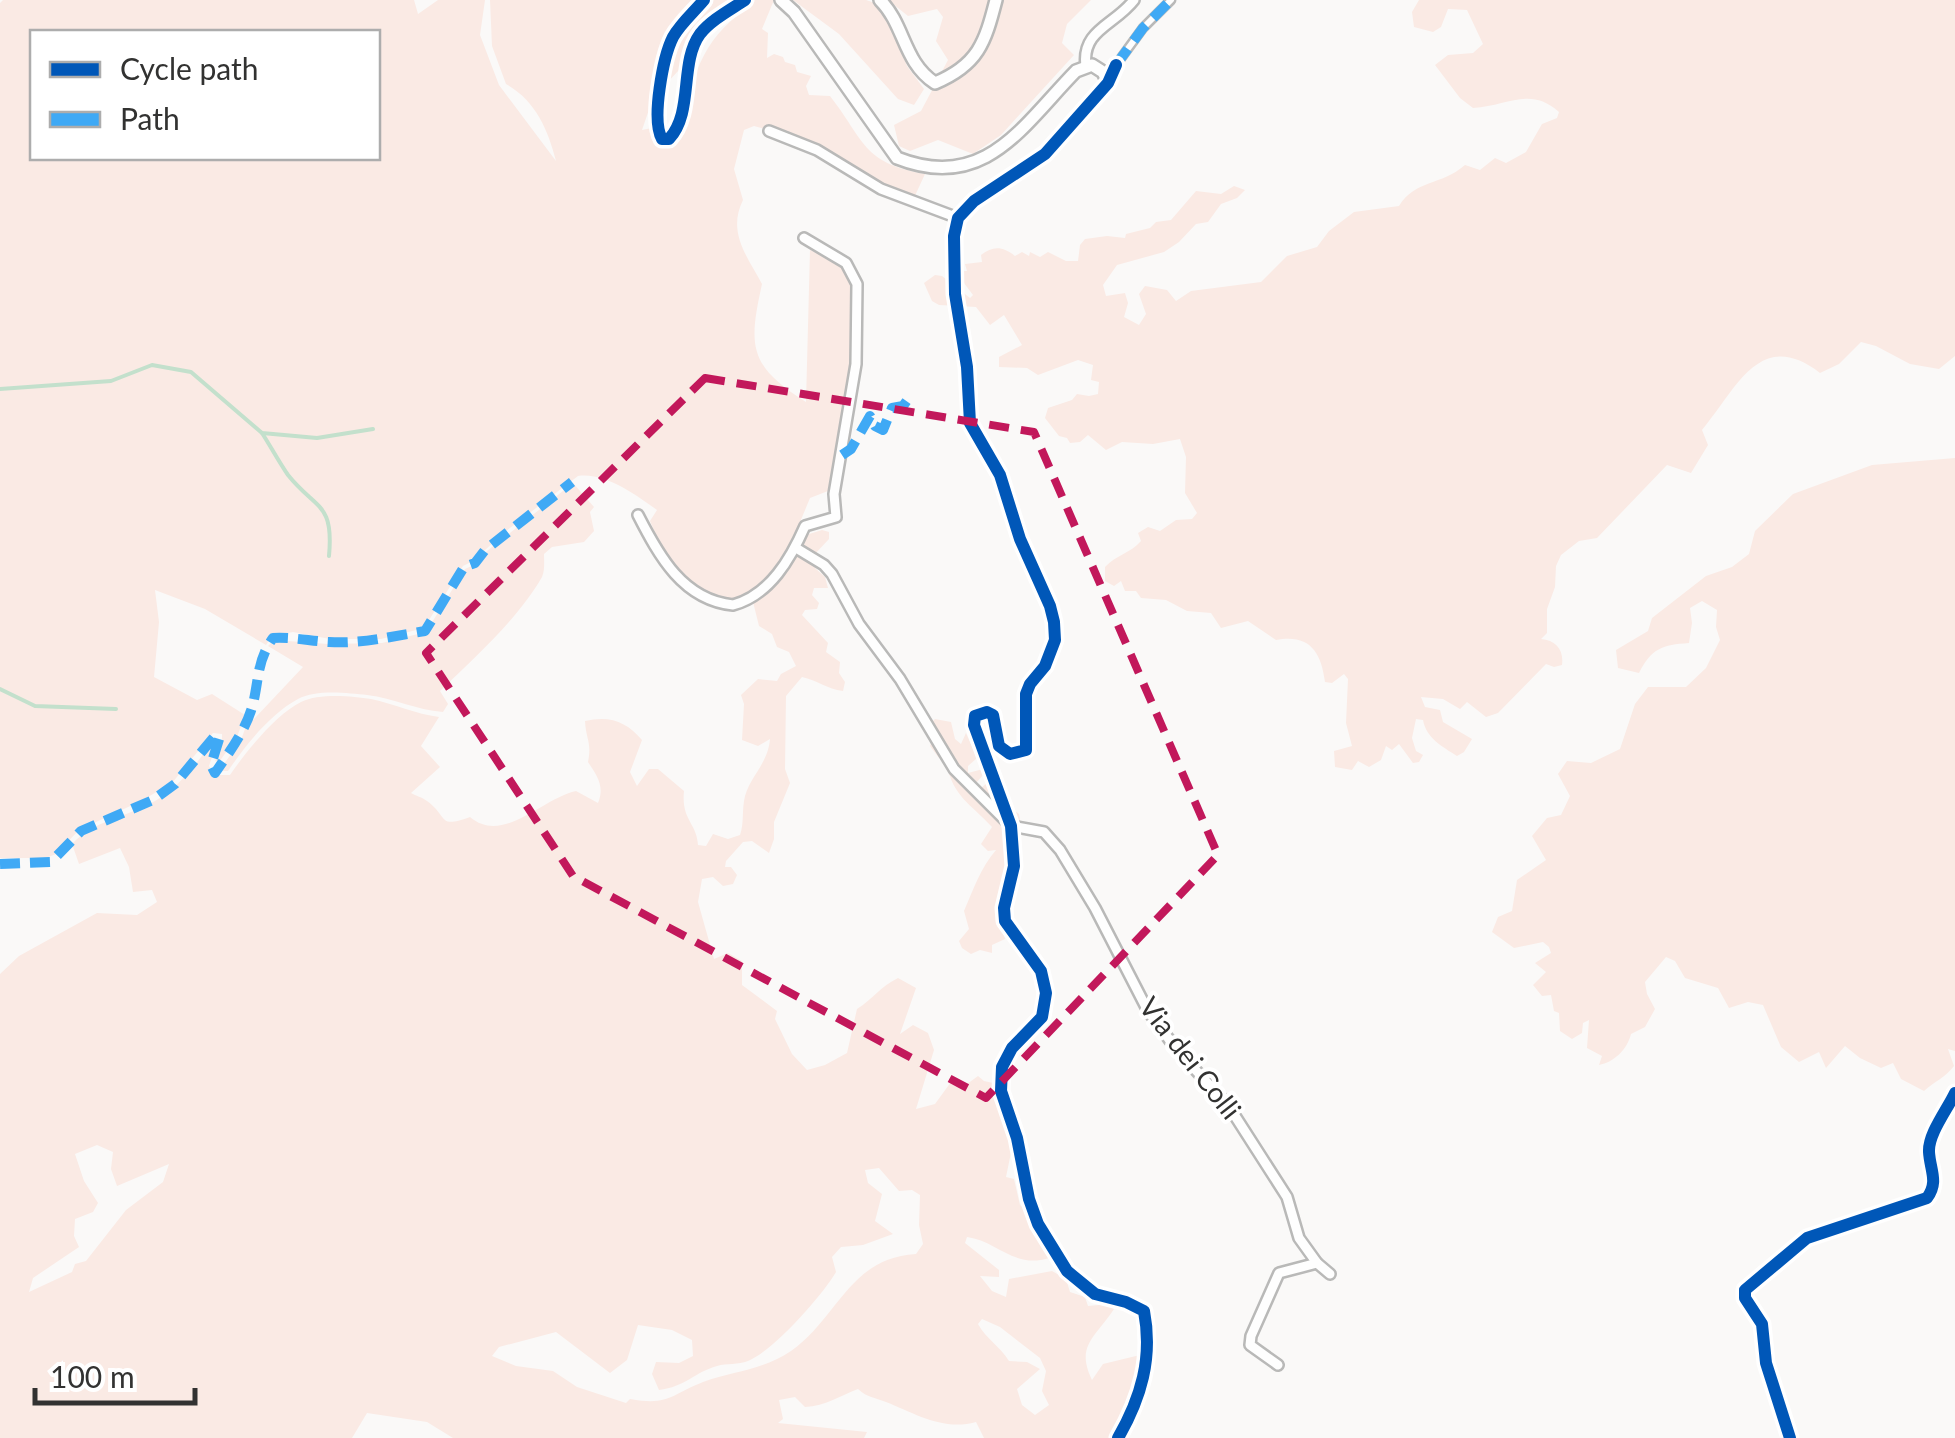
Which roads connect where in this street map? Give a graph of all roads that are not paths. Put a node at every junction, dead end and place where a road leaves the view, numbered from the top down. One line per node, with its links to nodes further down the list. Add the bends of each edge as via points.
1 (704, 0): 2 (street, via 672,40 660,88 662,139 677,131 699,36)
2 (745, 0)
3 (781, 0): 9 (street, via 897,158 919,167 982,160 1006,146)
4 (880, 0): 5 (street, via 896,16 919,72 935,83 958,74 982,49)
5 (996, 0)
6 (1134, 0): 9 (street, via 1095,33 1084,50)
7 (1171, 0): 8 (street)
8 (1116, 65): 10 (street)
9 (1086, 66): 10 (street, via 1103,72)
10 (1108, 84): 12 (street, via 1044,154 985,190)
11 (770, 131): 12 (street, via 881,189)
12 (958, 218): 16 (street, via 952,258 970,422 1000,475 1050,606 1055,640 1026,694 1026,750 1010,754 999,746 992,715 975,716 977,739)
13 (804, 238): 15 (street, via 846,263 858,301 836,517 806,526)
14 (638, 515): 15 (street, via 671,574 722,604 753,596)
15 (796, 548): 16 (street, via 824,565 954,769)
16 (1010, 826): 18 (street, Via dei Colli, via 1044,832 1060,850 1148,1011 1238,1120 1288,1197 1299,1238); 21 (street, via 1014,866 1005,922 1042,971 1046,993 1042,1018 1002,1067 1001,1090 1038,1224 1067,1271 1095,1294 1144,1312 1144,1377)
17 (1955, 1093): 22 (street, via 1932,1140 1934,1185 1927,1198 1808,1238 1745,1290 1762,1324 1766,1363)
18 (1317, 1263): 19 (street, Via dei Colli); 20 (street, via 1279,1273 1251,1336 1250,1345)
19 (1330, 1274)
20 (1278, 1364)
21 (1118, 1438)
22 (1790, 1438)

